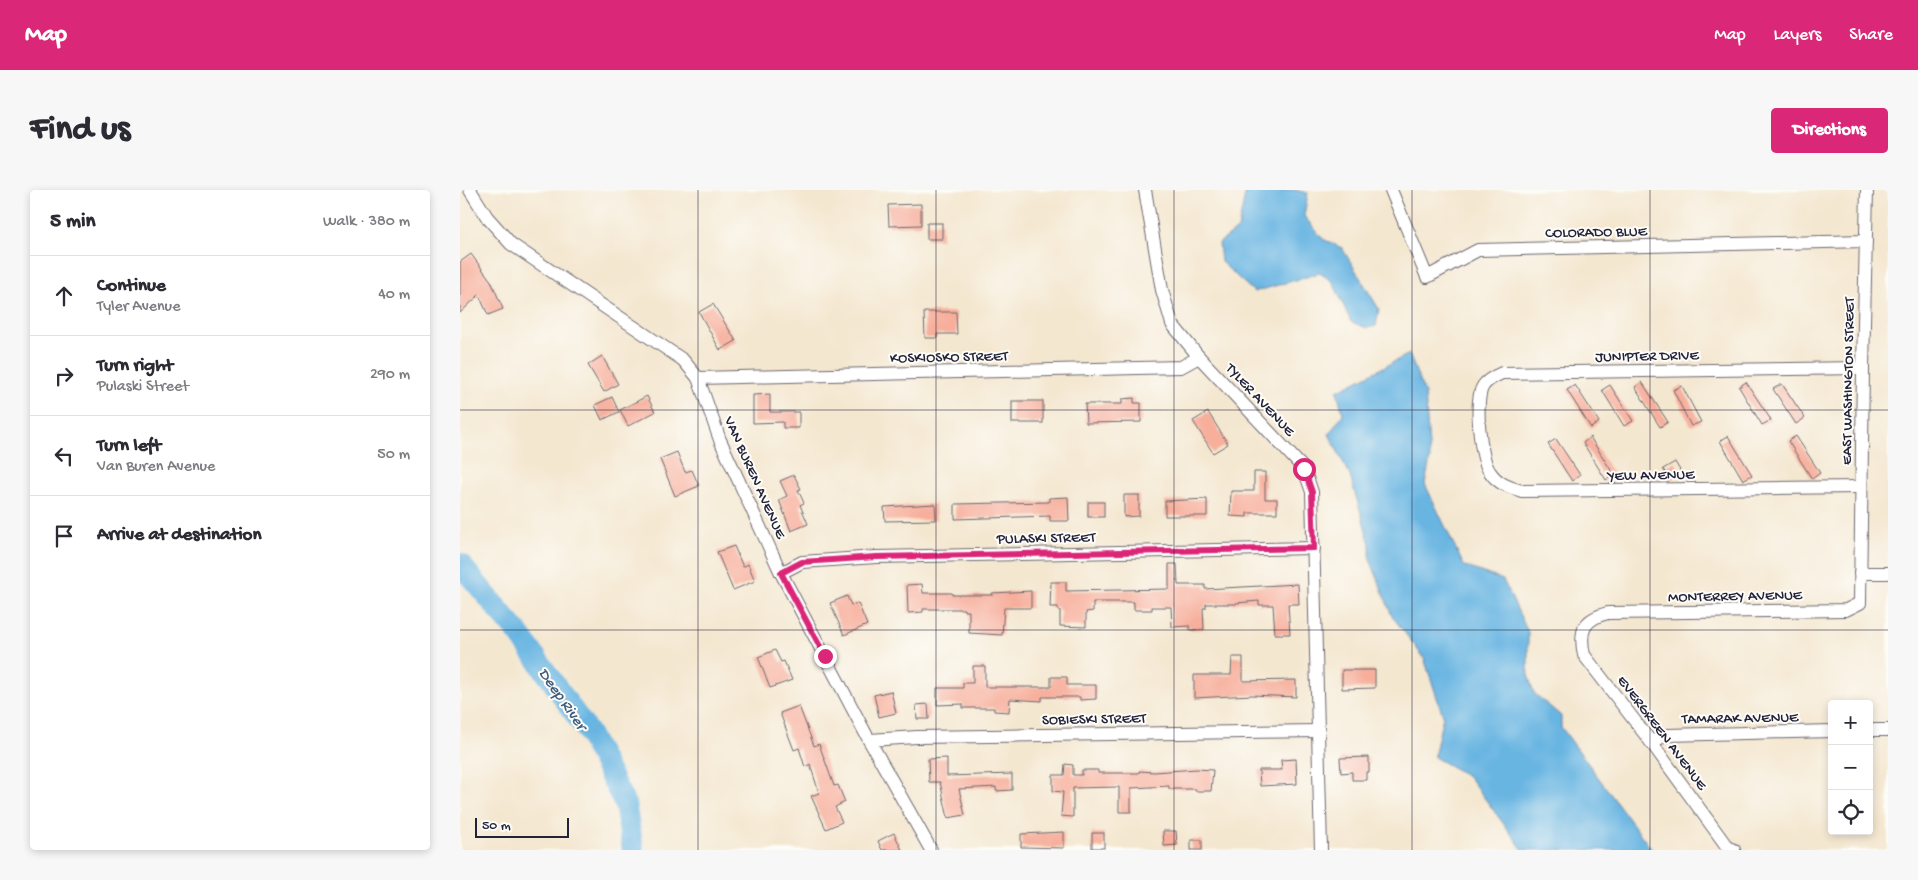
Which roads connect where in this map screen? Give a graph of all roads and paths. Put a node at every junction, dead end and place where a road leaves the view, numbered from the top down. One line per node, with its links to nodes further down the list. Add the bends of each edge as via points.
1 (470, 190): 8 (street, VAN BUREN AVENUE, via 487,217 511,244 683,360)
2 (1145, 190): 6 (street, TYLER AVENUE, via 1162,290 1172,324)
3 (1391, 190): 5 (street, COLORADO BLUE, via 1427,277 1478,250)
4 (1867, 190): 5 (street, EAST WASHINGTON STREET)
5 (1866, 241): 7 (street, EAST WASHINGTON STREET)
6 (1199, 357): 8 (street, KOSKIOSKO STREET, via 1181,366); 11 (street, TYLER AVENUE, via 1304,469 1312,492)
7 (1863, 368): 9 (street, JUNIPTER DRIVE, via 1502,373 1483,386 1478,404); 10 (street, EAST WASHINGTON STREET)
8 (698, 378): 12 (street, VAN BUREN AVENUE, via 720,440)
9 (1481, 431): 10 (street, YEW AVENUE, via 1484,458 1490,472 1502,486 1522,491)
10 (1861, 488): 13 (street, EAST WASHINGTON STREET)
11 (1314, 548): 12 (street, PULASKI STREET, via 876,557 802,562); 18 (street, TYLER AVENUE)
12 (781, 573): 20 (street, VAN BUREN AVENUE)
13 (1860, 573): 14 (street); 15 (street, MONTERREY AVENUE, via 1860,603 1846,610 1608,613 1594,616)
14 (1888, 573)
15 (1584, 626): 21 (street, EVERGREEN AVENUE, via 1581,641 1584,655)
16 (1873, 730): 17 (street)
17 (1888, 730)
18 (1319, 731): 20 (street, SOBIESKI STREET); 23 (street, TYLER AVENUE)
19 (1828, 731): 21 (street, TAMARAK AVENUE, via 1667,735)
20 (869, 740): 22 (street, VAN BUREN AVENUE)
21 (1651, 742): 24 (street, EVERGREEN AVENUE, via 1728,848)
22 (931, 850)
23 (1321, 850)
24 (1734, 850)

